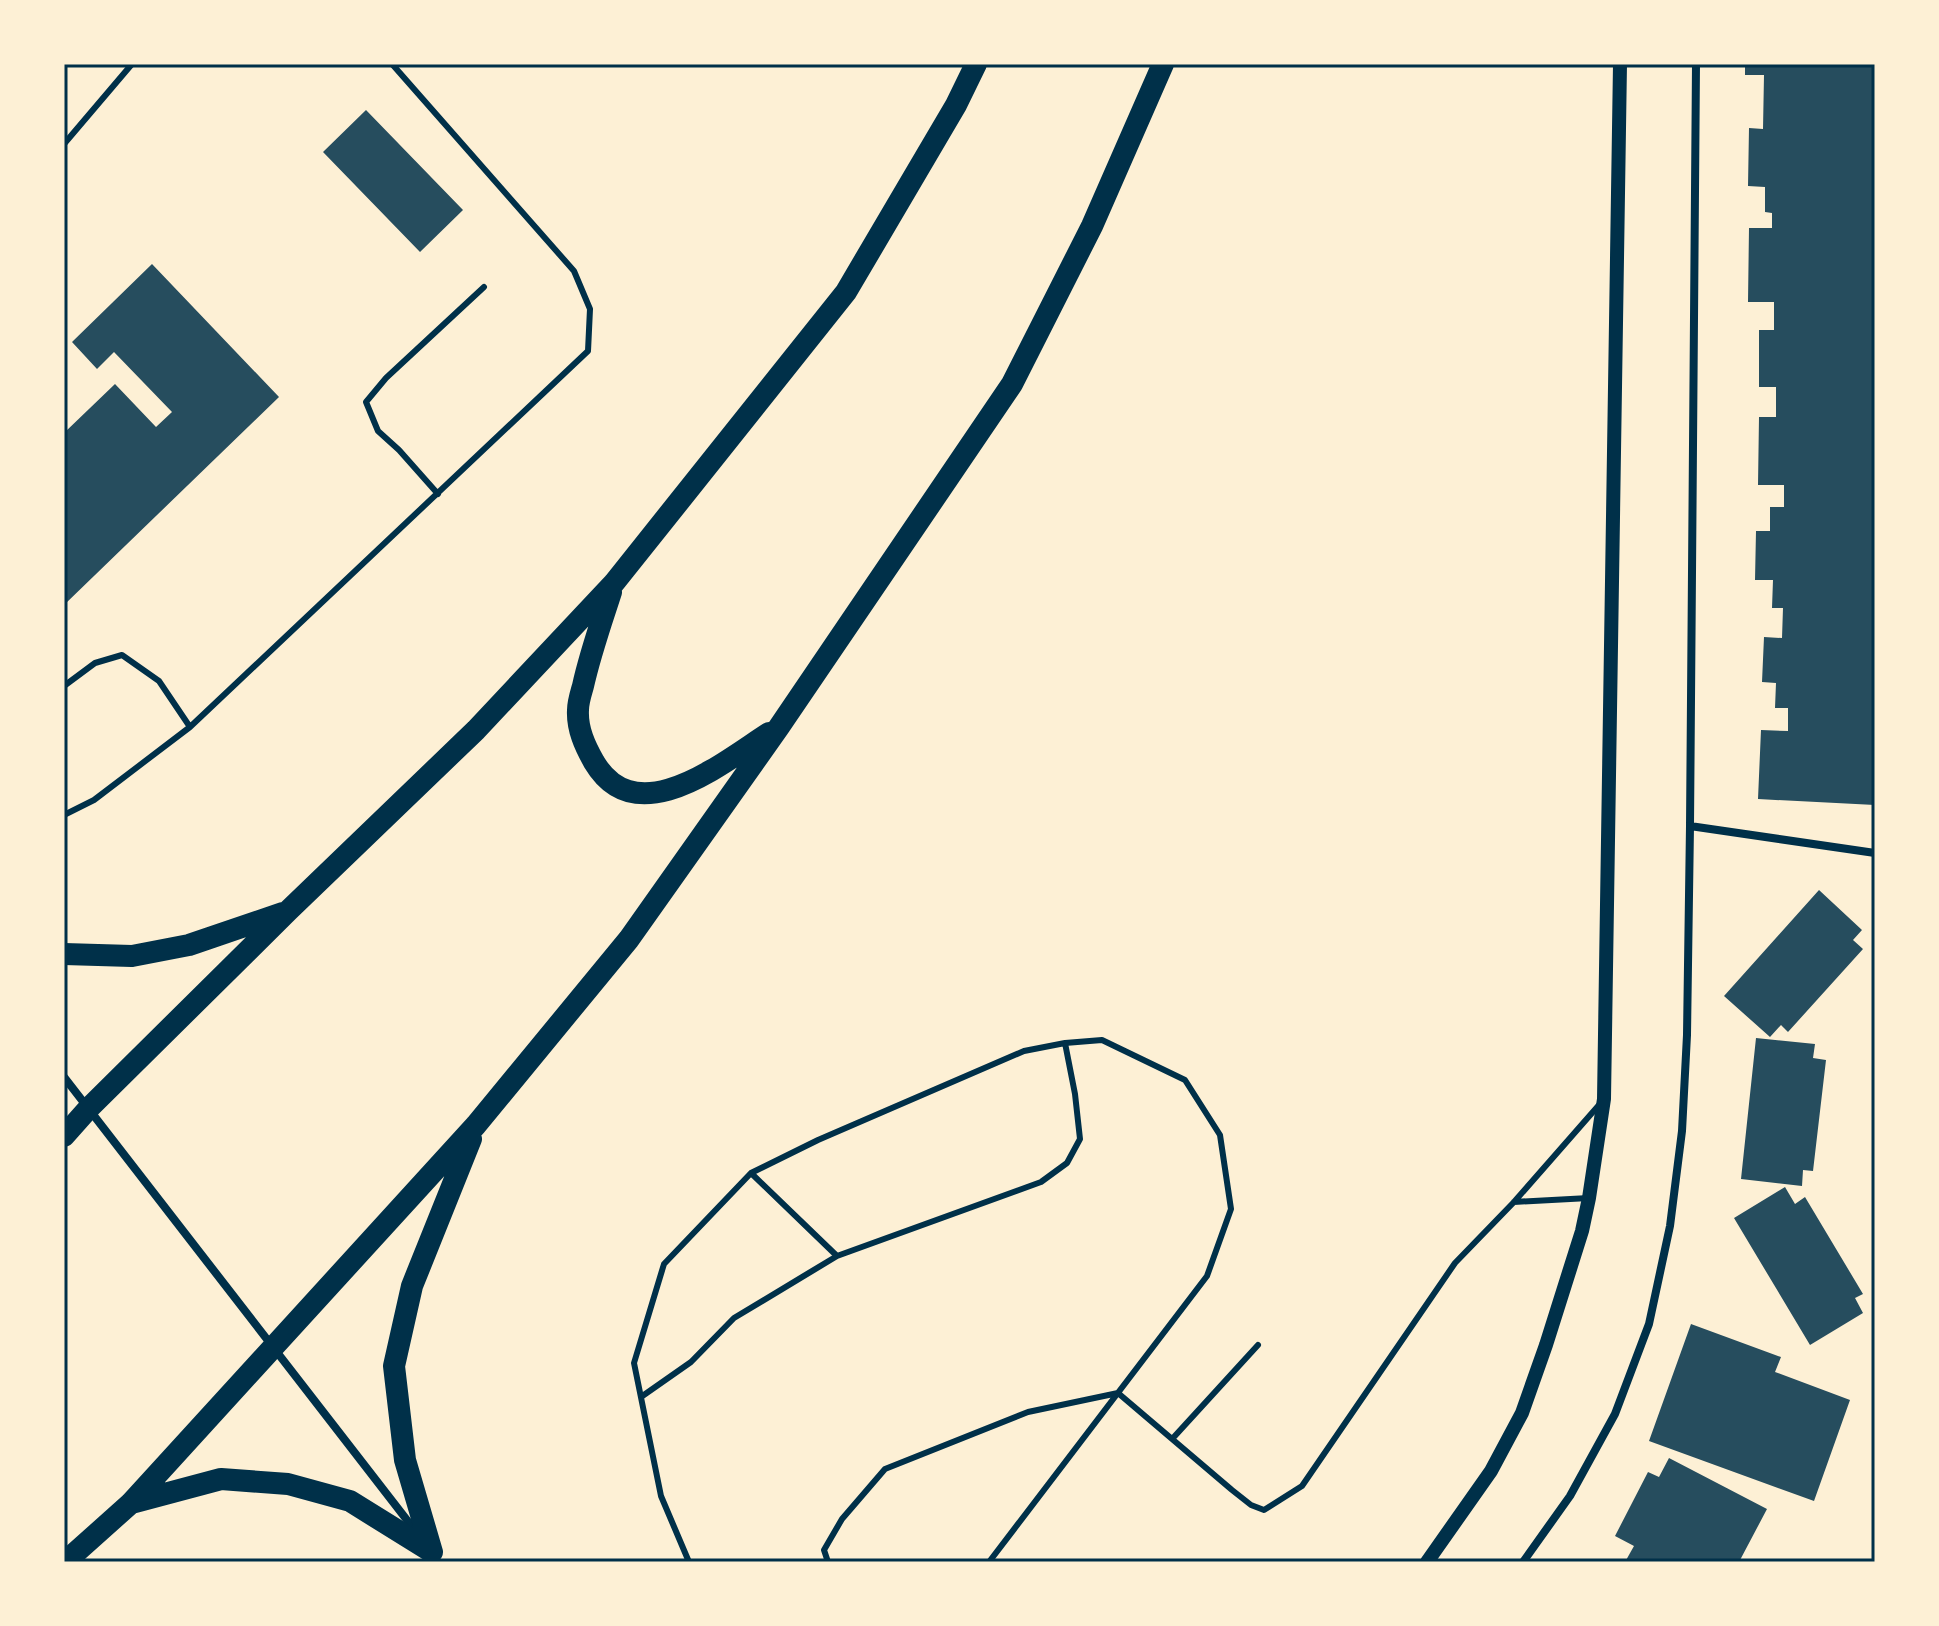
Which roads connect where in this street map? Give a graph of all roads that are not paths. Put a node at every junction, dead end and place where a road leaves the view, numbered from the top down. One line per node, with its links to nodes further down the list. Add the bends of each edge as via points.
1 (132, 64): 7 (lane)
2 (392, 64): 9 (lane, via 574,271 590,309 588,351)
3 (976, 64): 10 (highway, via 846,292)
4 (1163, 64): 13 (highway, via 1092,226 1012,384)
5 (1620, 64): 21 (street)
6 (1696, 64): 15 (street)
7 (64, 144)
8 (484, 287): 9 (lane, via 366,402 378,431)
9 (438, 494): 12 (lane)
10 (614, 583): 13 (highway, via 578,710 582,741 601,773 619,788 644,795 671,790); 17 (highway, via 476,730)
11 (64, 686): 12 (lane, via 95,663 122,655 159,681)
12 (190, 727): 14 (lane, via 94,800)
13 (779, 727): 23 (highway, via 629,939)
14 (64, 815)
15 (1690, 826): 16 (street); 41 (street, via 1682,1131 1670,1226 1649,1324 1615,1414 1570,1496)
16 (1875, 853)
17 (288, 911): 18 (highway, via 174,948 132,956); 22 (highway)
18 (64, 954)
19 (1065, 1043): 25 (lane, via 1024,1051); 28 (lane, via 1080,1139 1067,1163 1041,1182); 31 (lane, via 1102,1040 1185,1080 1220,1135 1231,1209 1207,1276)
20 (64, 1077): 22 (street)
21 (1604, 1099): 26 (street); 27 (lane)
22 (88, 1109): 24 (highway); 30 (street)
23 (476, 1125): 30 (highway); 35 (highway, via 412,1286 394,1366 405,1460)
24 (64, 1136)
25 (751, 1173): 28 (lane); 32 (lane, via 664,1264 634,1363)
26 (1589, 1198): 27 (lane); 40 (street, via 1522,1413 1491,1471)
27 (1514, 1202): 33 (lane, via 1455,1263 1302,1486 1264,1510 1232,1490)
28 (837, 1256): 32 (lane, via 734,1318 691,1362)
29 (1258, 1345): 33 (lane)
30 (273, 1348): 34 (highway); 35 (street)
31 (1118, 1393): 33 (lane); 38 (lane, via 1028,1412 885,1469 842,1519 824,1550); 39 (lane)
32 (641, 1397): 37 (lane, via 661,1496)
33 (1173, 1438)
34 (131, 1503): 35 (highway, via 221,1479 288,1484 350,1501); 36 (highway)
35 (436, 1557)
36 (65, 1562)
37 (689, 1562)
38 (828, 1562)
39 (989, 1562)
40 (1427, 1562)
41 (1523, 1562)

